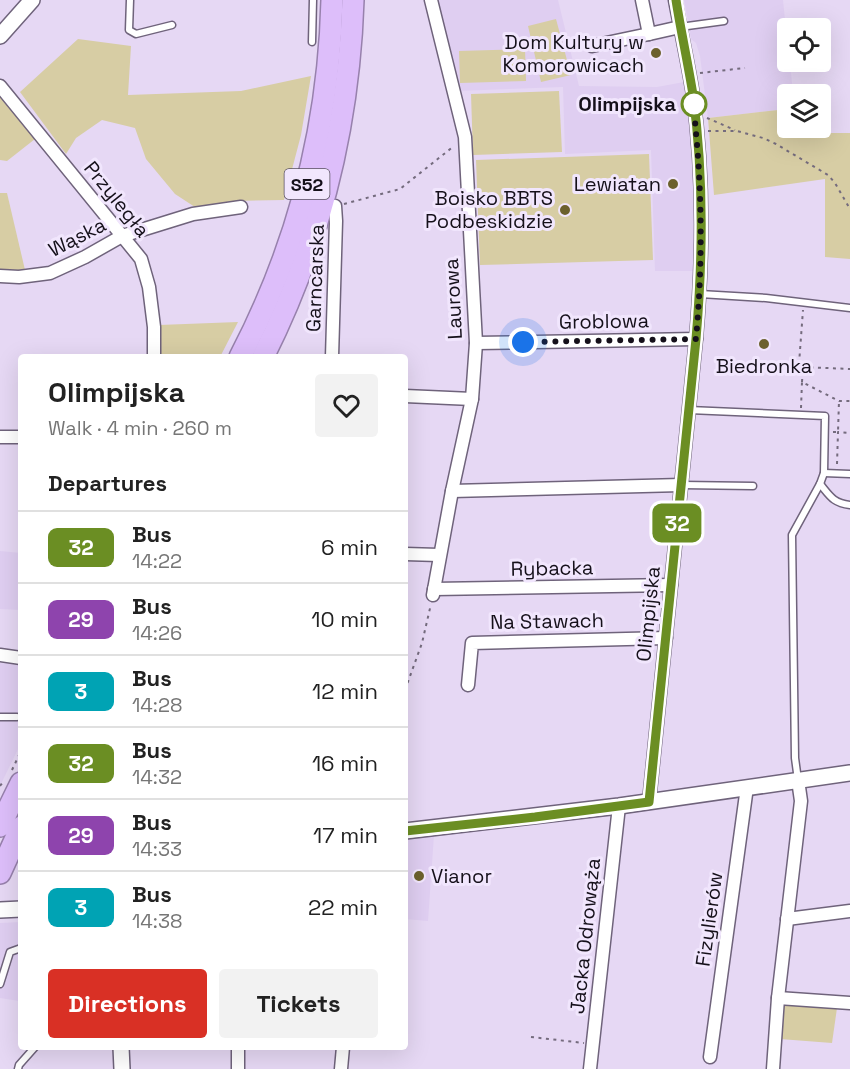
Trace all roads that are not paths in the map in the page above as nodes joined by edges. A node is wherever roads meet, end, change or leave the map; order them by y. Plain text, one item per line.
1 (32, 0) edge
2 (130, 0) edge
3 (314, 0) edge
4 (332, 0) edge
5 (352, 0) edge
6 (430, 0) edge
7 (642, 0) edge
8 (675, 0) edge
9 (724, 21) dead end
10 (172, 26) dead end
11 (680, 27) junction
12 (650, 34) junction
13 (0, 36) edge
14 (312, 42) dead end
15 (592, 46) dead end
16 (0, 86) edge
17 (335, 206) road end
18 (241, 207) dead end
19 (122, 236) junction
20 (0, 276) edge
21 (700, 294) junction
22 (850, 308) edge
23 (696, 339) junction
24 (476, 343) junction
25 (154, 354) edge
26 (241, 354) edge
27 (263, 354) edge
28 (332, 354) edge
29 (408, 396) edge
30 (472, 399) junction
31 (689, 411) junction
32 (0, 437) edge
33 (18, 437) edge
34 (824, 472) junction
35 (850, 474) edge
36 (820, 484) junction
37 (681, 485) junction
38 (753, 486) dead end
39 (452, 491) junction
40 (850, 505) edge
41 (408, 554) edge
42 (439, 555) junction
43 (671, 585) junction
44 (434, 592) joint
45 (666, 638) junction
46 (0, 655) edge
47 (18, 658) edge
48 (468, 685) dead end
49 (0, 717) edge
50 (17, 717) dead end
51 (850, 772) edge
52 (798, 780) junction
53 (6, 783) edge
54 (747, 787) junction
55 (649, 802) junction
56 (619, 807) junction
57 (0, 826) edge
58 (408, 831) edge
59 (18, 834) edge
60 (0, 873) edge
61 (0, 909) edge
62 (18, 909) edge
63 (850, 911) edge
64 (787, 919) junction
65 (18, 949) edge
66 (0, 984) edge
67 (778, 998) junction
68 (850, 1003) edge
69 (32, 1050) edge
70 (122, 1050) edge
71 (238, 1050) edge
72 (343, 1050) edge
73 (710, 1057) dead end
74 (18, 1069) edge
75 (122, 1069) edge
76 (238, 1069) edge
77 (341, 1069) edge
78 (590, 1069) edge
79 (773, 1069) edge

1 - 13 street
2 - 10 lane
3 - 14 lane
4 - 26 highway, S52
5 - 27 highway, S52
6 - 24 street, Laurowa
7 - 12 street
8 - 11 street, Olimpijska
9 - 11 lane
11 - 12 street
11 - 21 street, Olimpijska
12 - 15 street
16 - 19 street, Przyległa
17 - 28 street, Garncarska
18 - 19 street, Wąska
19 - 20 street, Wąska
19 - 25 street, Przyległa
21 - 22 lane
21 - 23 street, Olimpijska
23 - 24 street, Groblowa
23 - 31 street, Olimpijska
24 - 30 street, Laurowa
29 - 30 street
30 - 39 street, Laurowa
31 - 34 lane
31 - 37 street, Olimpijska
32 - 33 street
34 - 35 lane
34 - 36 lane
36 - 40 lane
36 - 52 lane
37 - 38 lane
37 - 39 street
37 - 43 street, Olimpijska
39 - 42 street, Laurowa
41 - 42 street
42 - 44 street, Laurowa
43 - 44 street, Rybacka
43 - 45 street, Olimpijska
45 - 48 street, Na Stawach
45 - 55 street, Olimpijska
46 - 47 street
49 - 50 lane
51 - 52 street
52 - 54 street
52 - 64 street
53 - 57 highway
54 - 55 street
54 - 73 street, Fizylierów
55 - 56 street
56 - 58 street
56 - 78 street, Jacka Odrowąża
59 - 60 highway
61 - 62 street
63 - 64 street
64 - 67 street
65 - 66 lane
67 - 68 street
67 - 79 street
69 - 74 lane
70 - 75 street
71 - 76 street
72 - 77 street

